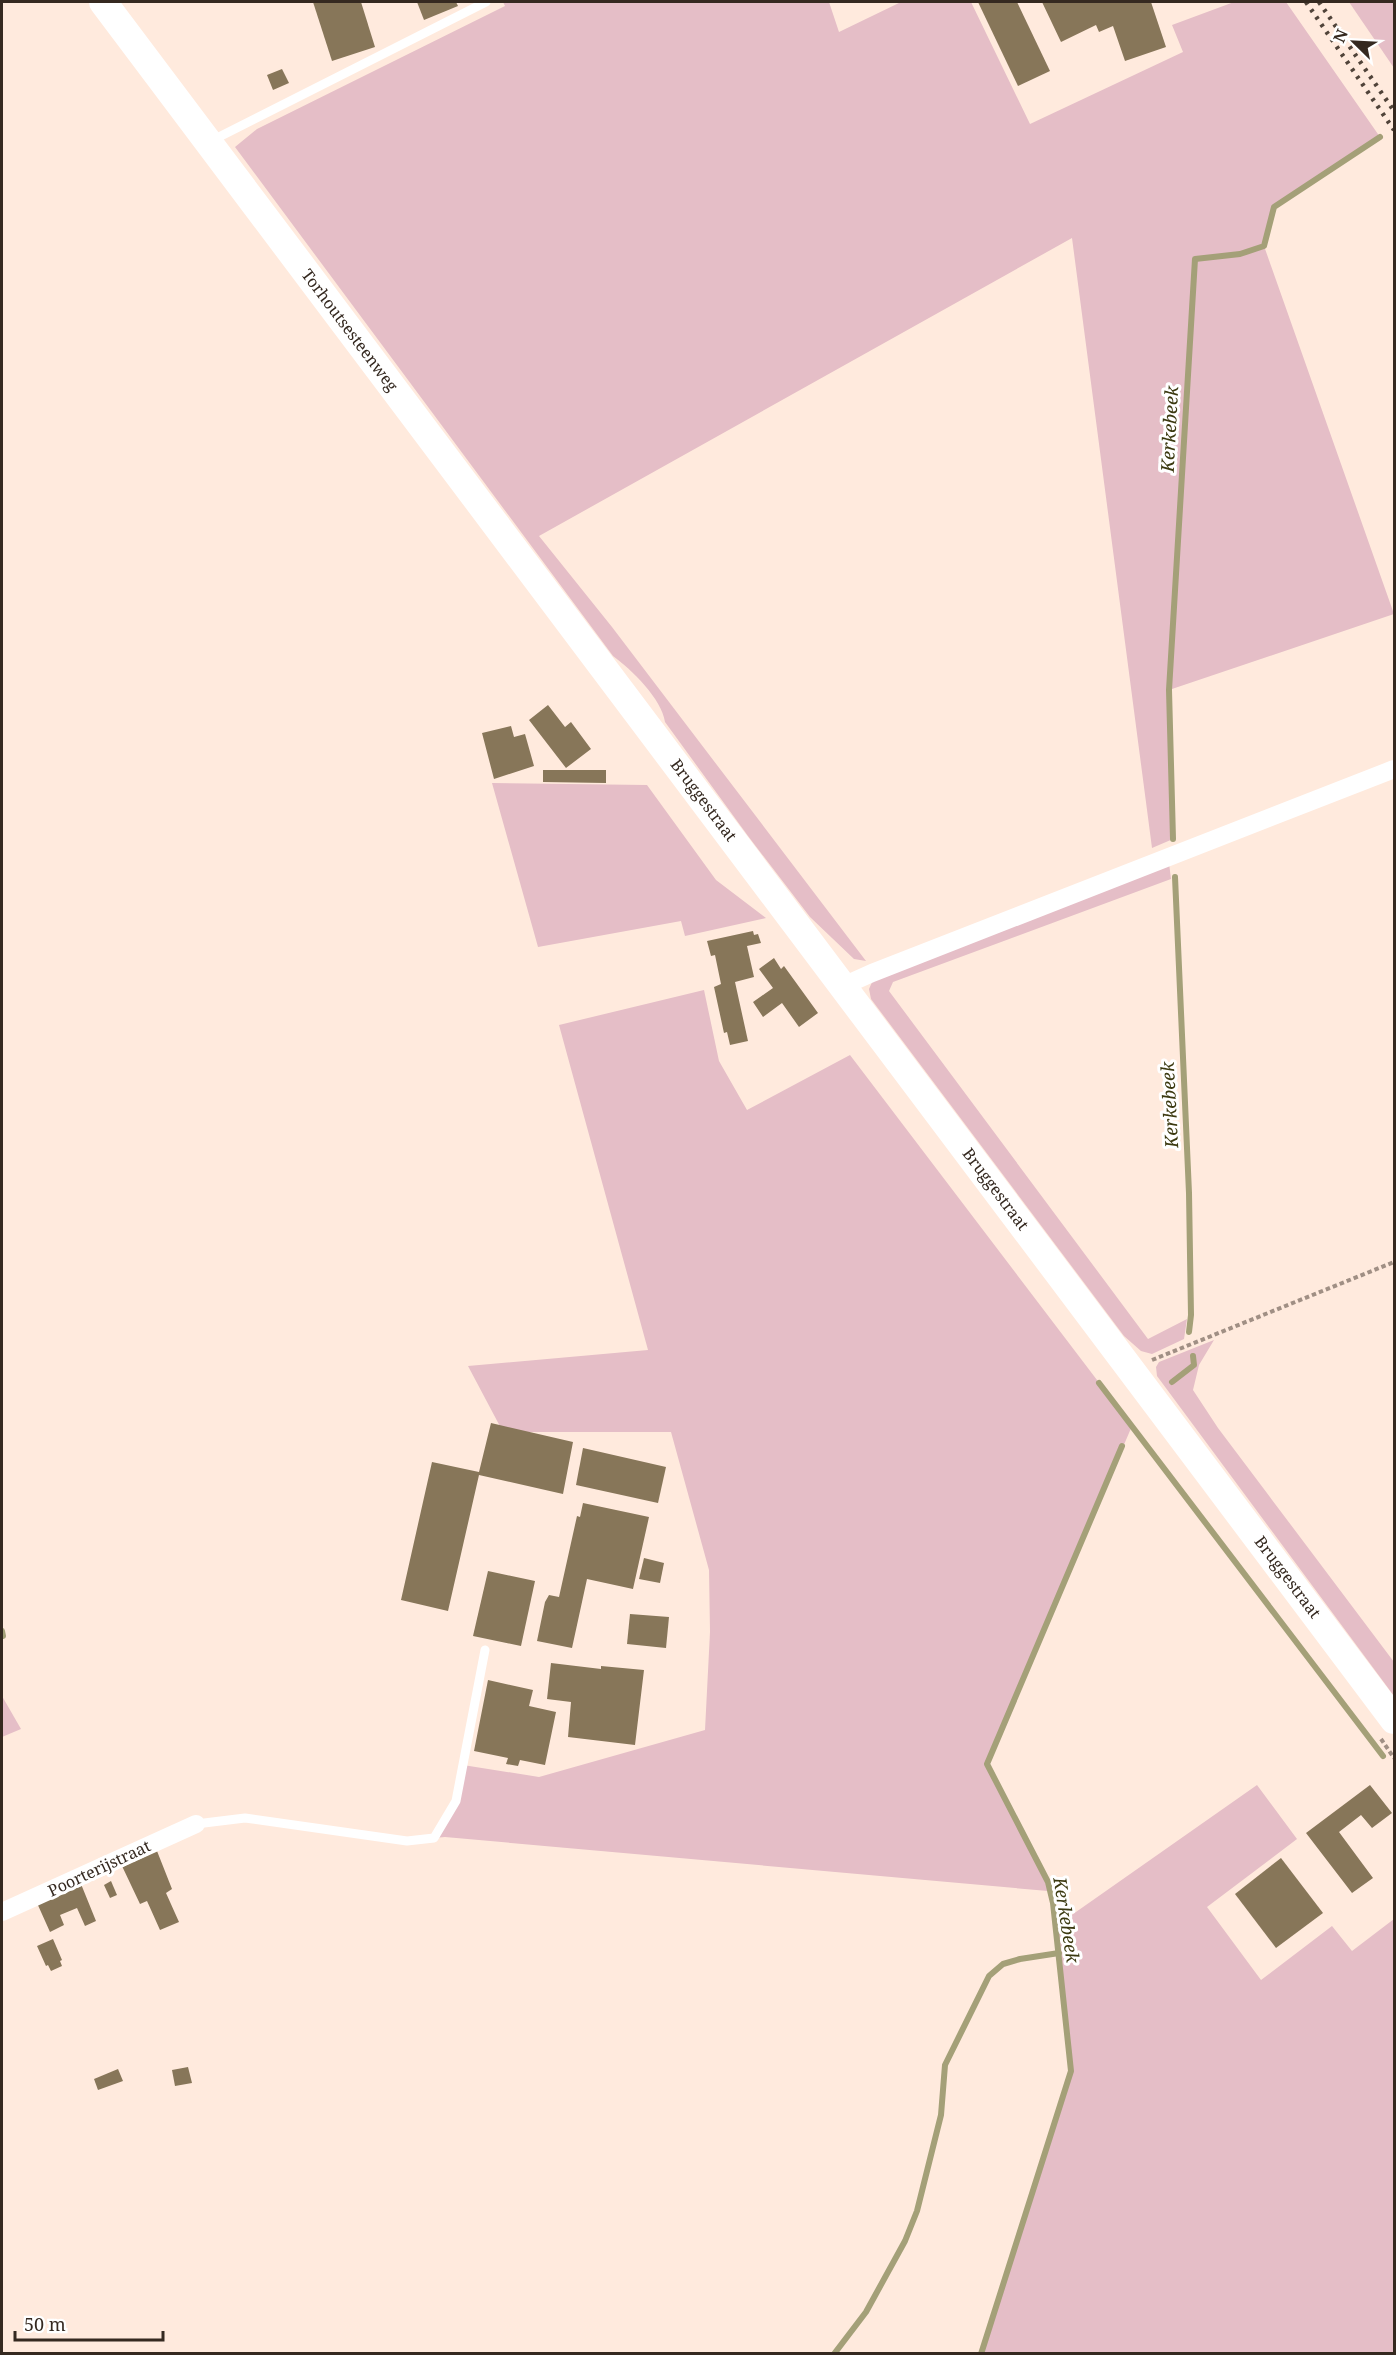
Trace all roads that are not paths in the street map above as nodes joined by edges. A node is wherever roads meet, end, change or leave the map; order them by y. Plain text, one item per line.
1 (103, 2) edge
2 (486, 2) edge
3 (209, 142) junction
4 (597, 658) joint
5 (1395, 768) edge
6 (843, 986) junction
7 (485, 1650) dead end
8 (1395, 1720) edge
9 (196, 1824) joint
10 (2, 1912) edge

1 - 3 main road, Torhoutsesteenweg
2 - 3 lane
3 - 4 main road, Torhoutsesteenweg
4 - 6 main road, Bruggestraat
5 - 6 street
6 - 8 main road, Bruggestraat
7 - 9 lane
9 - 10 street, Poorterijstraat

